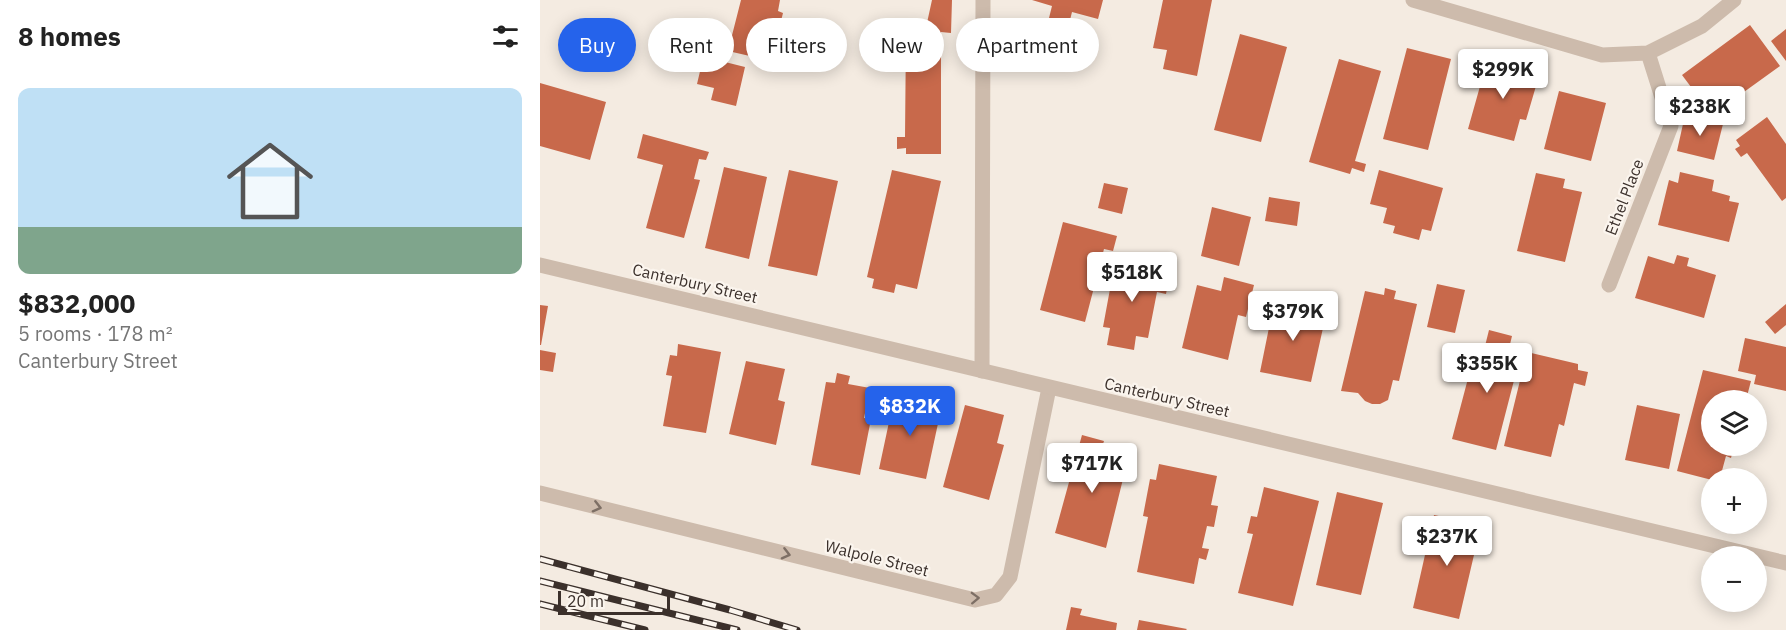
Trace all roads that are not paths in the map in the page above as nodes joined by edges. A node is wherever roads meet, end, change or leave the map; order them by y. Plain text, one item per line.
1 (983, 0) edge
2 (1413, 0) edge
3 (1734, 0) edge
4 (1648, 53) junction
5 (540, 265) edge
6 (1609, 285) dead end
7 (982, 371) junction
8 (1049, 388) junction
9 (540, 493) edge
10 (1786, 563) edge

1 - 7 street
2 - 4 street
3 - 4 street
4 - 6 street, Ethel Place
5 - 7 street, Canterbury Street
7 - 8 street, Canterbury Street
9 -> 8 street, Walpole Street
8 - 10 street, Canterbury Street

